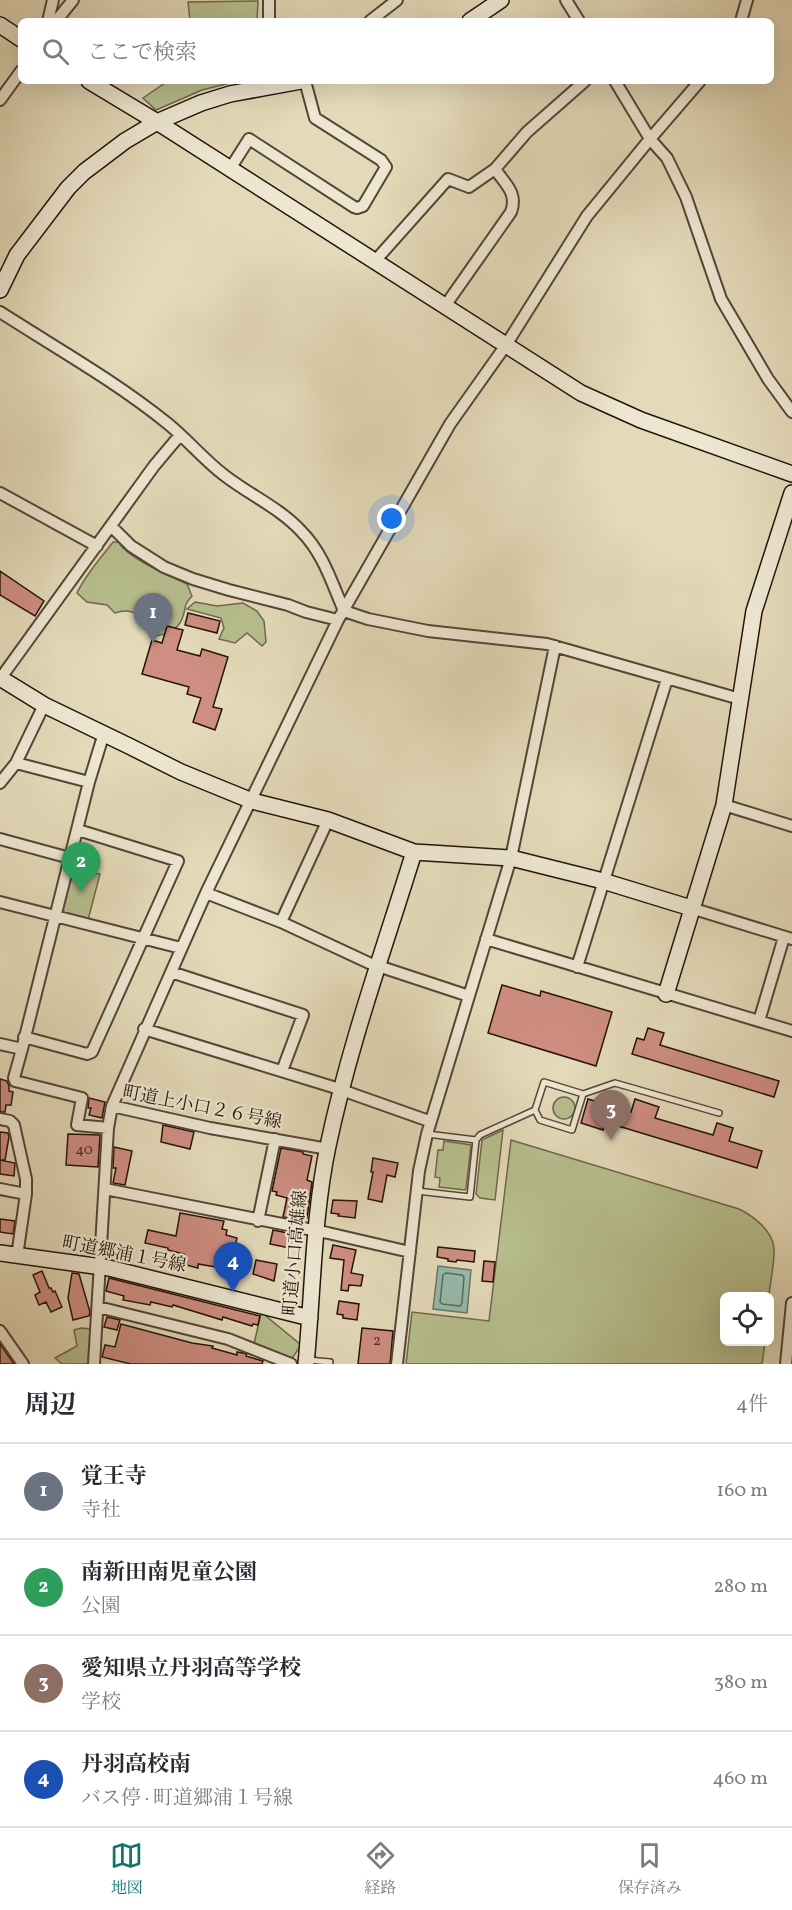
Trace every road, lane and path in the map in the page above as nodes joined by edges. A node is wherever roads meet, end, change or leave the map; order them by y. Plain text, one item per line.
1 (53, 0) edge
2 (73, 0) edge
3 (269, 0) edge
4 (398, 0) edge
5 (501, 0) edge
6 (566, 0) edge
7 (747, 0) edge
8 (49, 18) edge
9 (58, 18) edge
10 (269, 18) edge
11 (373, 18) edge
12 (474, 18) edge
13 (577, 18) edge
14 (742, 18) edge
15 (0, 25) edge
16 (18, 37) edge
17 (18, 75) edge
18 (94, 84) edge
19 (268, 84) edge
20 (304, 84) edge
21 (582, 84) edge
22 (617, 84) edge
23 (697, 84) edge
24 (0, 100) edge
25 (157, 122) junction
26 (650, 139) junction
27 (230, 168) junction
28 (495, 169) junction
29 (375, 261) junction
30 (0, 290) edge
31 (445, 306) junction
32 (0, 312) edge
33 (506, 345) junction
34 (792, 412) edge
35 (180, 435) junction
36 (792, 474) edge
37 (0, 493) edge
38 (792, 493) edge
39 (111, 526) junction
40 (97, 546) junction
41 (341, 615) junction
42 (555, 646) junction
43 (0, 678) edge
44 (667, 679) junction
45 (740, 699) junction
46 (45, 705) junction
47 (104, 733) junction
48 (16, 763) junction
49 (89, 782) junction
50 (0, 783) edge
51 (252, 801) junction
52 (724, 805) junction
53 (328, 820) junction
54 (792, 826) edge
55 (78, 831) junction
56 (0, 839) edge
57 (414, 852) junction
58 (70, 858) junction
59 (511, 858) junction
60 (603, 881) junction
61 (206, 893) junction
62 (0, 902) edge
63 (691, 908) junction
64 (55, 915) junction
65 (281, 922) junction
66 (145, 937) junction
67 (788, 938) edge
68 (486, 939) junction
69 (181, 948) junction
70 (378, 966) junction
71 (577, 966) junction
72 (171, 972) junction
73 (666, 994) junction
74 (469, 996) junction
75 (759, 1021) junction
76 (144, 1029) junction
77 (792, 1031) edge
78 (24, 1037) junction
79 (0, 1044) edge
80 (22, 1049) junction
81 (282, 1071) junction
82 (341, 1090) junction
83 (583, 1094) junction
84 (112, 1106) junction
85 (535, 1110) junction
86 (719, 1113) dead end
87 (0, 1119) edge
88 (429, 1121) junction
89 (108, 1128) junction
90 (427, 1134) junction
91 (275, 1139) junction
92 (476, 1140) junction
93 (328, 1148) junction
94 (0, 1189) edge
95 (105, 1189) junction
96 (417, 1191) junction
97 (26, 1194) junction
98 (258, 1221) junction
99 (317, 1232) junction
100 (410, 1252) junction
101 (0, 1253) edge
102 (16, 1256) junction
103 (101, 1267) junction
104 (792, 1303) edge
105 (98, 1307) junction
106 (310, 1318) junction
107 (0, 1331) edge
108 (262, 1359) edge
109 (306, 1362) edge
110 (330, 1362) dead end
111 (23, 1364) edge
112 (94, 1364) edge
113 (291, 1364) edge
114 (397, 1364) edge
115 (786, 1364) edge

1 - 8 street
2 - 9 street
3 - 10 street
4 - 11 street
5 - 12 street
6 - 13 street
7 - 14 street
15 - 16 street
17 - 24 street
18 - 25 street
19 - 25 street
20 - 27 street
21 - 28 street
22 - 26 street
23 - 26 street
25 - 27 street
25 - 30 street
26 - 33 street
26 - 34 street
27 - 29 street
28 - 29 street
28 - 31 street
29 - 31 street
31 - 33 street
32 - 35 street
33 - 36 street
33 - 41 street
35 - 39 street
35 - 41 street
37 - 40 street
38 - 45 street
39 - 40 street
39 - 41 street
40 - 43 street
41 - 42 street
41 - 51 street
42 - 44 street
42 - 59 street
43 - 46 street
44 - 45 street
44 - 60 street
45 - 52 street
46 - 47 street
46 - 48 street
47 - 49 street
47 - 51 street
48 - 49 street
48 - 50 street
49 - 55 street
51 - 53 street
51 - 61 street
52 - 54 street
52 - 63 street
53 - 57 street
53 - 65 street
55 - 58 street
55 - 66 street
56 - 58 street
57 - 59 street
57 - 70 street, 町道小口高雄線
58 - 64 street
59 - 60 street
59 - 68 street
60 - 63 street
60 - 71 street
61 - 65 street
61 - 69 street
62 - 64 street
63 - 67 street
63 - 73 street
64 - 66 street
64 - 78 street
65 - 70 street
66 - 69 street
66 - 78 street
67 - 75 street
68 - 71 street
68 - 74 street
69 - 72 street
70 - 74 street
70 - 82 street, 町道小口高雄線
71 - 73 street
72 - 76 street
72 - 81 street
73 - 75 street
74 - 88 street
75 - 77 street
76 - 81 street
76 - 84 street
78 - 80 street
79 - 80 street
80 - 89 street
81 - 82 street
82 - 88 street
82 - 93 street, 町道小口高雄線
83 - 85 lane
83 - 85 lane
83 - 86 lane
84 - 89 street, 町道上小口２６号線
84 - 91 street, 町道上小口２６号線
85 - 92 lane
87 - 97 street
88 - 90 street
89 - 95 street, 町道上小口２６号線
90 - 92 lane
90 - 96 street
91 - 93 street, 町道上小口２６号線
91 - 98 street
92 - 96 lane
93 - 99 street, 町道小口高雄線
94 - 97 street
95 - 98 street
95 - 103 street, 町道上小口２６号線
96 - 100 street
97 - 102 street
98 - 99 street
99 - 100 street
99 - 106 street, 町道小口高雄線
100 - 114 street
101 - 102 street, 町道郷浦１号線
102 - 103 street, 町道郷浦１号線
103 - 105 street, 町道上小口２６号線
103 - 106 street, 町道郷浦１号線
104 - 115 street
105 - 108 street
105 - 112 street, 町道上小口２６号線
106 - 109 street, 町道小口高雄線
107 - 111 street
108 - 113 street
109 - 110 lane

